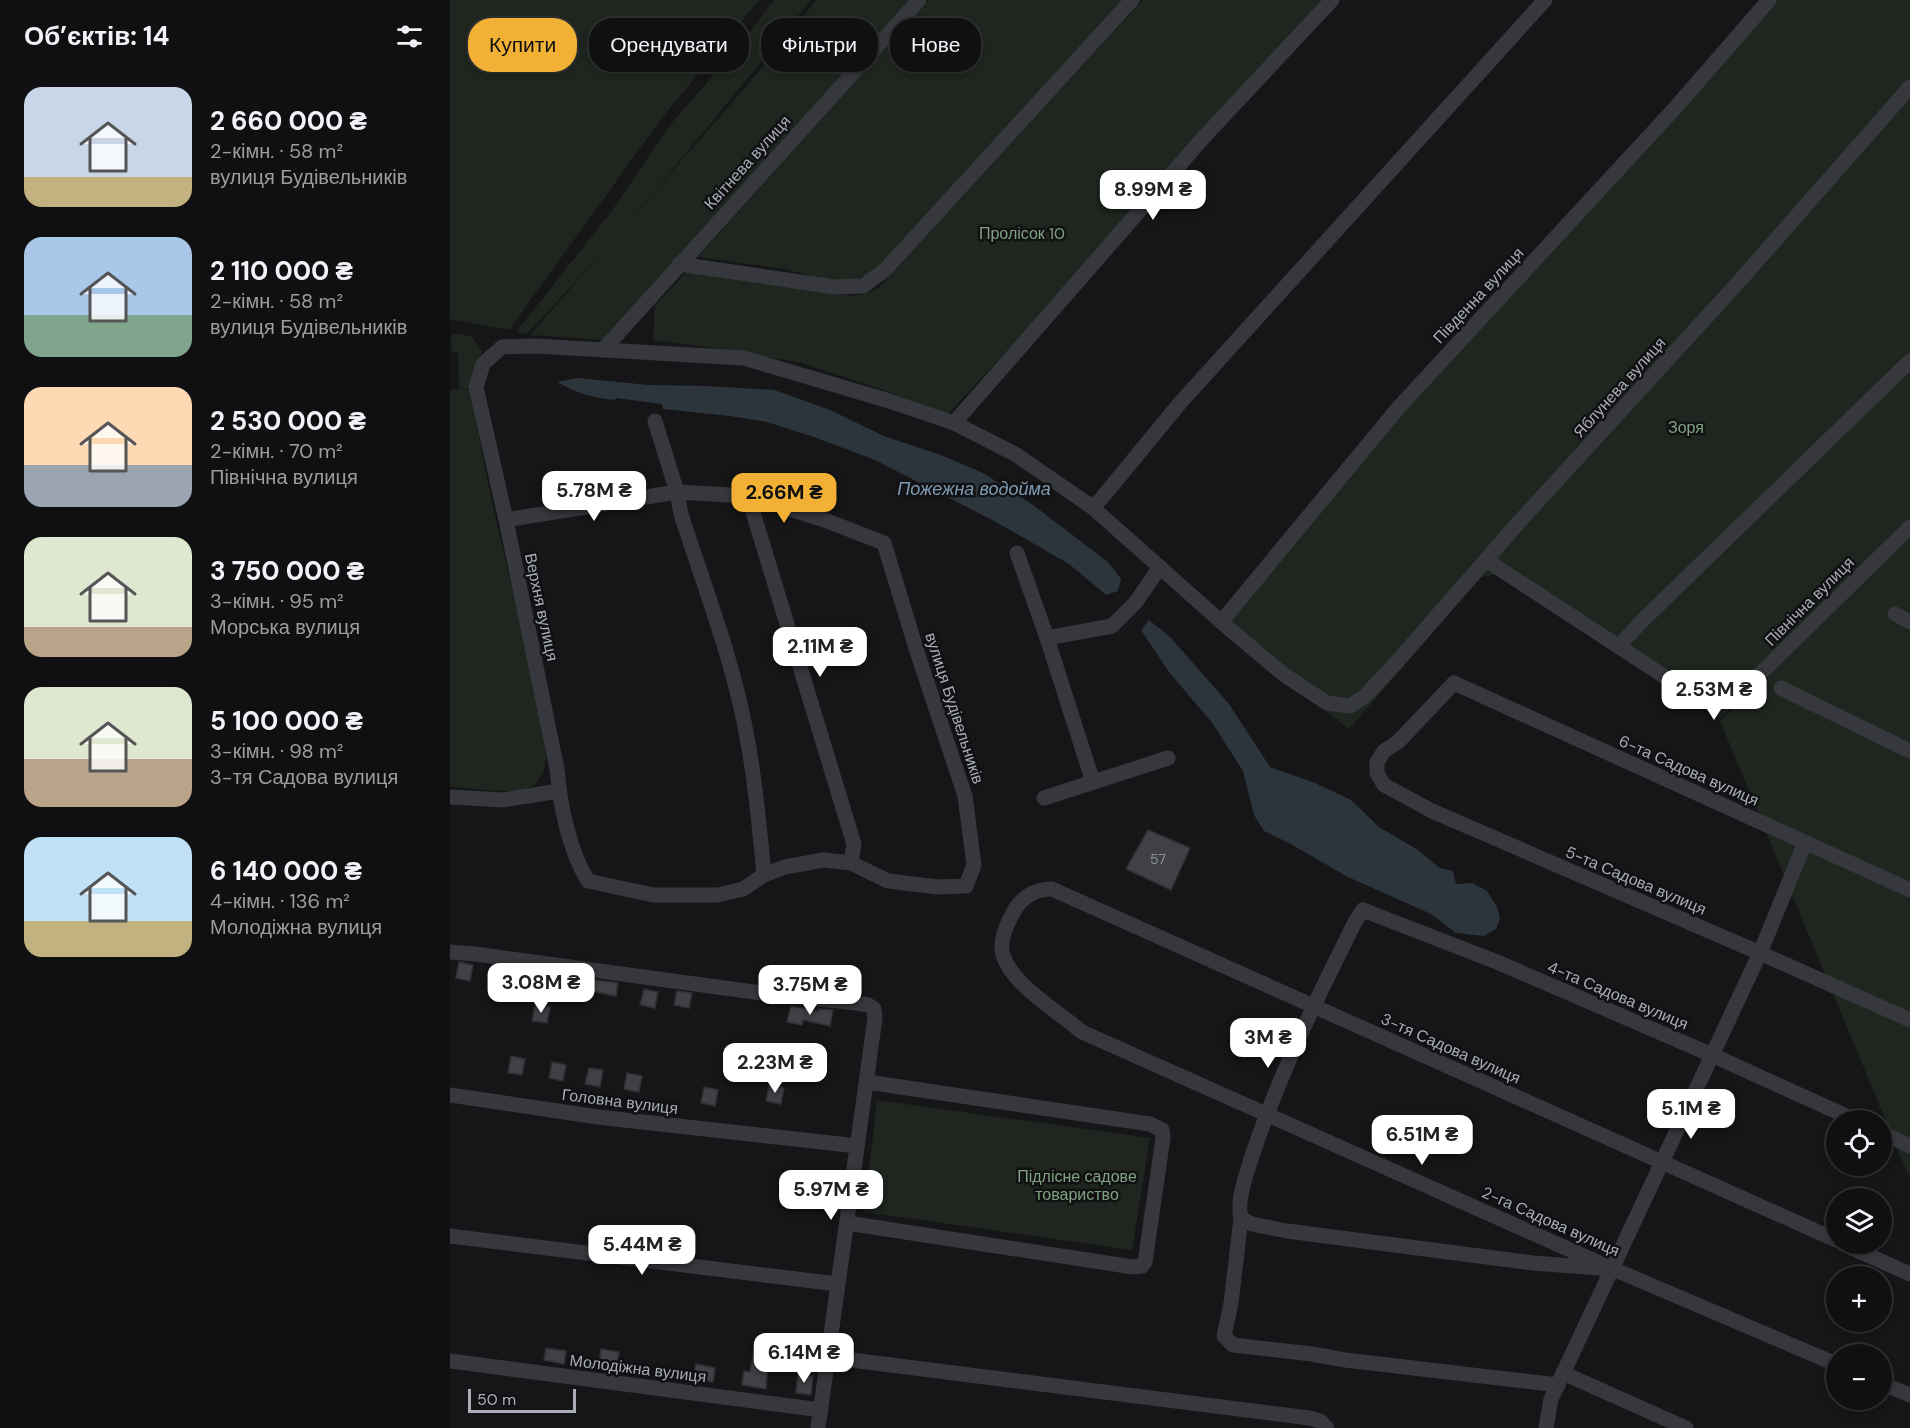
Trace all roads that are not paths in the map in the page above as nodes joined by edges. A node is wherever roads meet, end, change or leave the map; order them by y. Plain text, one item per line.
1 (919, 0) edge
2 (1132, 0) edge
3 (1332, 0) edge
4 (1545, 0) edge
5 (1769, 0) edge
6 (1910, 87) edge
7 (679, 264) junction
8 (603, 350) junction
9 (1910, 361) edge
10 (655, 421) dead end
11 (954, 423) junction
12 (677, 492) junction
13 (748, 496) junction
14 (1092, 507) junction
15 (506, 520) junction
16 (1910, 527) edge
17 (1017, 553) dead end
18 (1486, 560) junction
19 (1160, 567) junction
20 (1895, 614) dead end
21 (1221, 622) junction
22 (1910, 622) edge
23 (1047, 638) junction
24 (1619, 646) junction
25 (1781, 688) dead end
26 (1384, 751) joint
27 (1910, 751) edge
28 (1168, 758) dead end
29 (1093, 782) junction
30 (559, 791) junction
31 (450, 797) edge
32 (1044, 798) dead end
33 (1805, 843) junction
34 (851, 863) junction
35 (764, 875) junction
36 (1910, 890) edge
37 (450, 952) edge
38 (1760, 953) junction
39 (1008, 965) joint
40 (1313, 1006) junction
41 (1910, 1020) edge
42 (1712, 1055) junction
43 (867, 1082) junction
44 (450, 1095) edge
45 (1833, 1110) edge
46 (1266, 1114) junction
47 (1892, 1137) edge
48 (857, 1146) junction
49 (1910, 1146) edge
50 (1663, 1162) junction
51 (1241, 1218) junction
52 (848, 1224) junction
53 (1826, 1235) edge
54 (450, 1236) edge
55 (1865, 1254) edge
56 (1613, 1269) junction
57 (1910, 1274) edge
58 (837, 1284) junction
59 (828, 1357) junction
60 (1826, 1360) edge
61 (450, 1361) edge
62 (1560, 1379) junction
63 (1892, 1388) edge
64 (1910, 1395) edge
65 (821, 1410) junction
66 (818, 1428) edge
67 (1327, 1428) edge
68 (1546, 1428) edge
69 (1686, 1428) edge

1 - 7 street, Квітнева вулиця
2 - 7 street
3 - 11 street
4 - 14 street
5 - 21 street, Південна вулиця
6 - 18 street, Яблунева вулиця
7 - 8 street, Квітнева вулиця
8 - 11 street
8 - 15 street, Верхня вулиця
9 - 24 street
10 - 12 street
11 - 14 street
12 - 13 street
12 - 15 street
12 - 35 street
13 - 34 street
13 - 34 street, вулиця Будівельників
14 - 19 street
15 - 30 street, Верхня вулиця
16 - 24 street, Північна вулиця
17 - 23 street
18 - 21 street, Яблунева вулиця
18 - 24 street, Північна вулиця
19 - 21 street
19 - 23 street
20 - 22 street
23 - 29 street
25 - 27 street
26 - 33 street, 6-та Садова вулиця
26 - 38 street, 5-та Садова вулиця
28 - 29 street
29 - 32 street
30 - 31 street
30 - 35 street, Верхня вулиця
33 - 36 street, 6-та Садова вулиця
33 - 38 street
34 - 35 street
37 - 43 street
38 - 41 street, 5-та Садова вулиця
38 - 42 street
39 - 40 street, 3-тя Садова вулиця
39 - 46 street, 2-га Садова вулиця
40 - 42 street, 4-та Садова вулиця
40 - 46 street
40 - 50 street, 3-тя Садова вулиця
42 - 45 street, 4-та Садова вулиця
42 - 50 street
43 - 48 street
43 - 52 street
44 - 48 street, Головна вулиця
46 - 51 street
46 - 56 street, 2-га Садова вулиця
47 - 49 street
48 - 52 street
50 - 53 street, 3-тя Садова вулиця
50 - 56 street
51 - 56 street
51 - 62 street
52 - 58 street
54 - 58 street
55 - 57 street
56 - 60 street, 2-га Садова вулиця
56 - 62 street
58 - 59 street
59 - 65 street
59 - 67 street
61 - 65 street, Молодіжна вулиця
62 - 68 street
62 - 69 street
63 - 64 street
65 - 66 street

